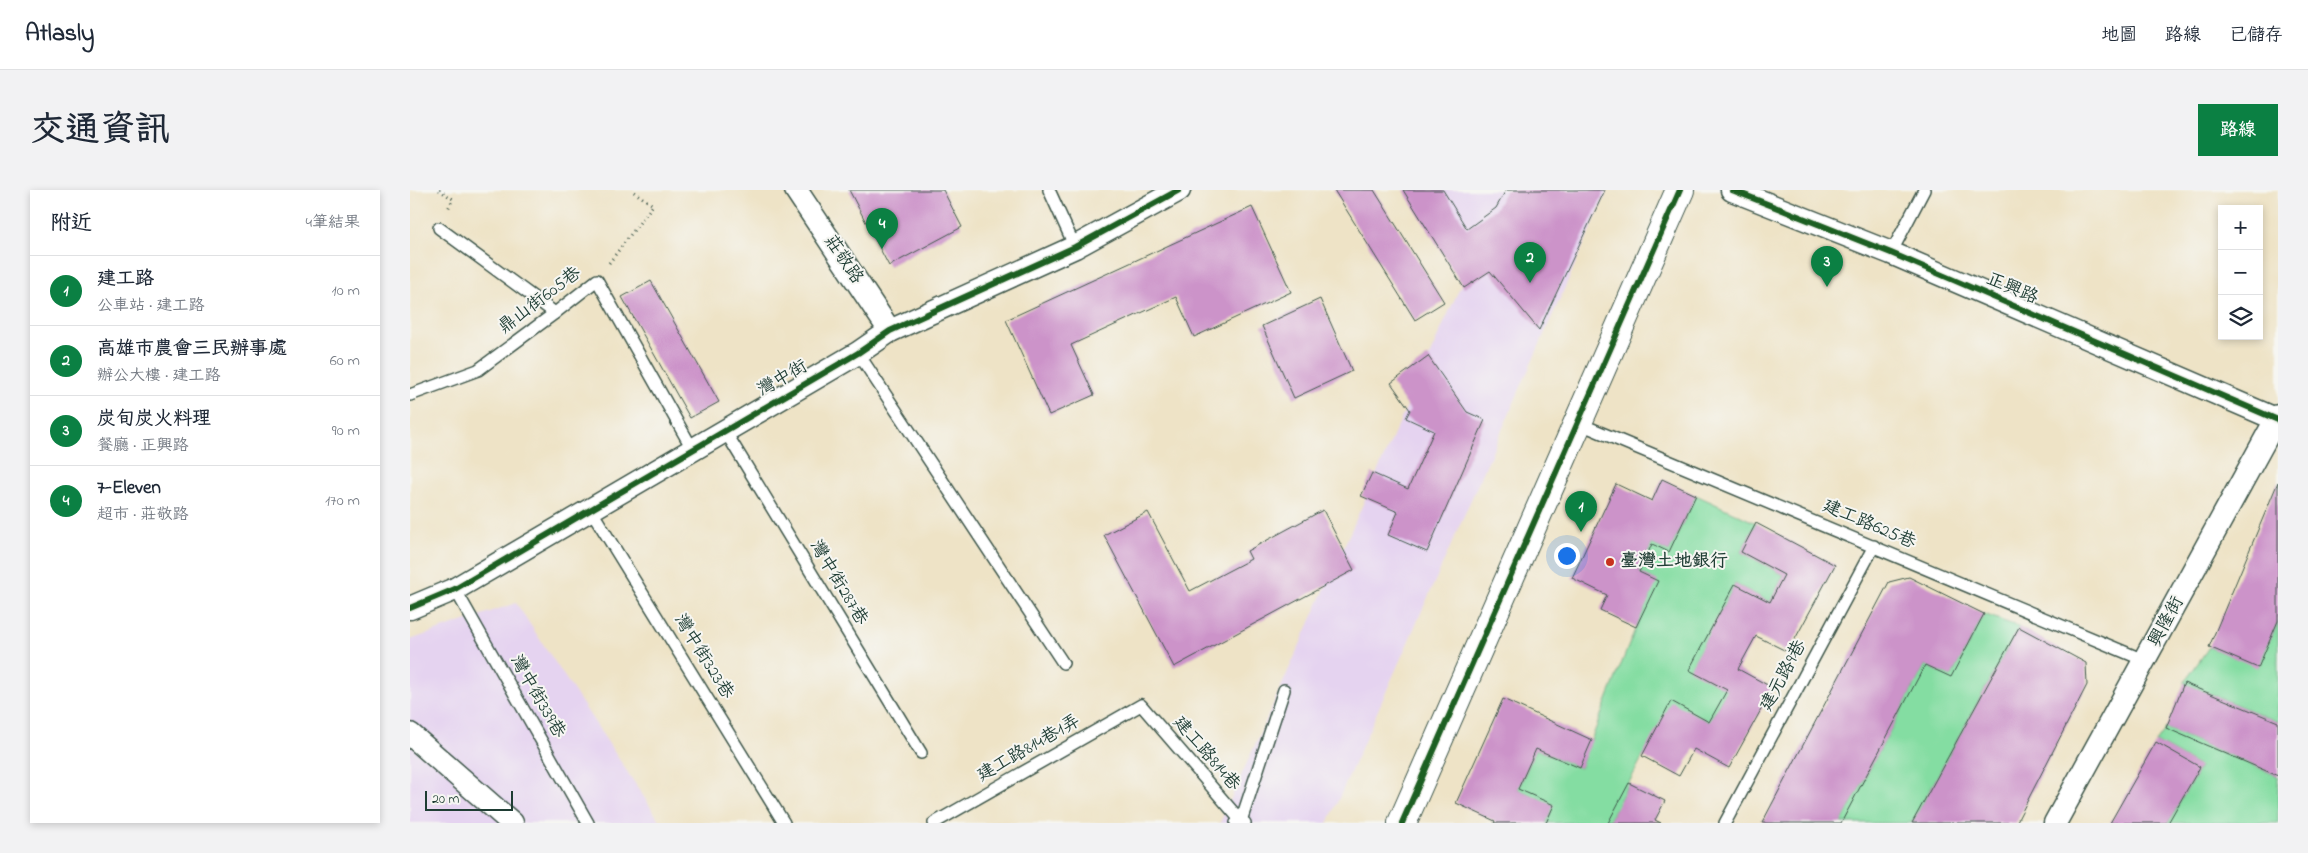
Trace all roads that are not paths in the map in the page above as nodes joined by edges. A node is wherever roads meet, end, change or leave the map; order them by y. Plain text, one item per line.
1 (796, 190) edge
2 (1049, 190) edge
3 (1179, 190) edge
4 (1680, 190) edge
5 (1732, 190) edge
6 (1924, 190) edge
7 (439, 228) dead end
8 (1075, 247) junction
9 (1891, 253) junction
10 (555, 313) junction
11 (890, 331) junction
12 (858, 353) junction
13 (410, 396) edge
14 (2278, 418) edge
15 (1578, 423) junction
16 (724, 431) junction
17 (692, 450) junction
18 (591, 510) junction
19 (1874, 546) junction
20 (455, 588) junction
21 (410, 608) edge
22 (2146, 661) junction
23 (1063, 663) dead end
24 (1284, 690) dead end
25 (1141, 706) joint
26 (410, 734) edge
27 (921, 752) dead end
28 (1241, 822) edge
29 (512, 823) edge
30 (588, 823) edge
31 (784, 823) edge
32 (934, 823) edge
33 (1402, 823) edge
34 (1725, 823) edge
35 (2055, 823) edge

1 - 11 street, 莊敬路
2 - 8 lane
3 - 8 street, 灣中街
4 - 15 street
5 - 9 street, 正興路
6 - 9 lane
7 - 10 lane
8 - 11 street, 灣中街
9 - 14 street, 正興路
10 - 13 lane, 鼎山街605巷
10 - 17 lane, 鼎山街605巷
11 - 12 street, 灣中街
12 - 16 street, 灣中街
12 - 23 lane
14 - 22 street, 興隆街
15 - 19 lane, 建工路625巷
15 - 33 street
16 - 17 street, 灣中街
16 - 27 lane, 灣中街287巷
17 - 18 street, 灣中街
18 - 20 street, 灣中街
18 - 31 lane, 灣中街323巷
19 - 22 lane, 建工路625巷
19 - 34 lane, 建元路9巷
20 - 21 street, 灣中街
20 - 30 lane, 灣中街339巷
22 - 35 street, 興隆街
24 - 28 lane
25 - 28 lane, 建工路814巷
25 - 32 lane, 建工路814巷1弄
26 - 29 street

